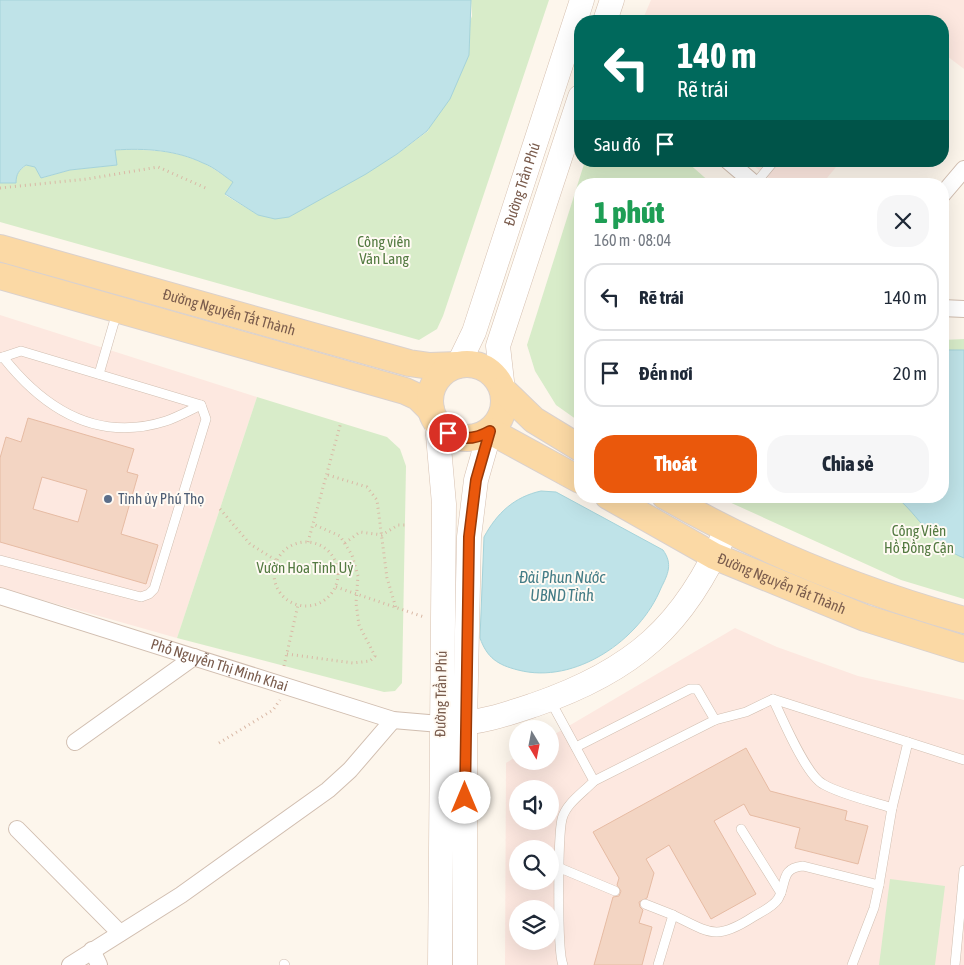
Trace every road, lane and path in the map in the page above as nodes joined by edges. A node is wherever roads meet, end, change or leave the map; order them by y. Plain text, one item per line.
1 (582, 0) edge
2 (612, 0) edge
3 (579, 15) edge
4 (607, 15) edge
5 (574, 36) edge
6 (574, 114) edge
7 (735, 167) edge
8 (769, 167) edge
9 (964, 169) edge
10 (748, 178) edge
11 (760, 178) edge
12 (949, 187) edge
13 (0, 188) edge
14 (208, 190) dead end
15 (0, 248) edge
16 (0, 276) edge
17 (121, 296) junction
18 (949, 308) edge
19 (964, 309) edge
20 (1, 358) edge
21 (458, 365) junction
22 (99, 374) junction
23 (503, 390) junction
24 (201, 405) junction
25 (434, 417) junction
26 (341, 422) dead end
27 (490, 431) junction
28 (574, 444) edge
29 (328, 475) junction
30 (574, 477) edge
31 (620, 503) edge
32 (678, 503) edge
33 (220, 509) dead end
34 (315, 525) junction
35 (405, 525) dead end
36 (726, 530) junction
37 (382, 535) junction
38 (308, 542) junction
39 (345, 543) junction
40 (714, 556) junction
41 (0, 560) edge
42 (277, 561) junction
43 (336, 586) junction
44 (358, 595) junction
45 (0, 596) edge
46 (298, 605) junction
47 (396, 608) junction
48 (964, 620) edge
49 (442, 623) junction
50 (964, 649) edge
51 (287, 654) junction
52 (194, 657) junction
53 (284, 666) dead end
54 (287, 686) junction
55 (773, 699) junction
56 (549, 700) junction
57 (393, 720) junction
58 (715, 720) junction
59 (440, 724) junction
60 (465, 724) junction
61 (74, 742) dead end
62 (908, 742) junction
63 (219, 743) dead end
64 (576, 747) junction
65 (964, 760) edge
66 (594, 781) junction
67 (892, 808) junction
68 (17, 829) dead end
69 (741, 829) dead end
70 (560, 868) junction
71 (964, 870) edge
72 (879, 885) junction
73 (615, 891) dead end
74 (781, 893) junction
75 (645, 904) dead end
76 (673, 915) junction
77 (120, 933) junction
78 (92, 950) junction
79 (70, 965) edge
80 (99, 965) edge
81 (440, 965) edge
82 (465, 965) edge
83 (562, 965) edge
84 (658, 965) edge
85 (852, 965) edge
86 (955, 965) edge

1 - 3 main road, Đường Trần Phú
2 - 4 main road
5 - 21 main road, Đường Trần Phú
6 - 23 main road, Đường Trần Phú
7 - 10 street
8 - 11 lane
9 - 12 street
13 - 14 path
15 - 17 main road, Đường Nguyễn Tất Thành
16 - 17 main road, Đường Nguyễn Tất Thành
17 - 21 main road, Đường Nguyễn Tất Thành
17 - 22 lane
17 - 25 main road, Đường Nguyễn Tất Thành
18 - 19 street
20 - 22 lane
20 - 24 lane
21 - 23 main road
21 - 25 main road
22 - 24 lane
23 - 27 main road
23 - 28 main road
24 - 41 lane
25 - 27 main road
25 - 49 main road, Đường Trần Phú
26 - 29 path
27 - 30 main road
27 - 60 main road, Đường Trần Phú
29 - 34 path
29 - 37 path
31 - 40 main road, Đường Nguyễn Tất Thành
32 - 36 main road, Đường Nguyễn Tất Thành
33 - 42 path
34 - 38 path
34 - 39 path
35 - 37 path
36 - 40 main road
36 - 48 main road, Đường Nguyễn Tất Thành
37 - 39 path
37 - 47 path
38 - 42 path
38 - 43 path
39 - 44 path
40 - 50 main road, Đường Nguyễn Tất Thành
40 - 56 main road
42 - 46 path
43 - 44 path
43 - 46 path
44 - 47 path
44 - 51 path
45 - 52 street, Phố Nguyễn Thị Minh Khai
46 - 51 path
47 - 49 path
49 - 59 main road, Đường Trần Phú
51 - 53 path
52 - 54 street, Phố Nguyễn Thị Minh Khai
52 - 61 street
54 - 57 street, Phố Nguyễn Thị Minh Khai
54 - 63 path
55 - 58 lane
55 - 62 lane
55 - 67 lane
56 - 60 main road
56 - 64 lane
57 - 59 street, Phố Nguyễn Thị Minh Khai
57 - 77 street
58 - 64 lane
58 - 66 lane
59 - 60 main road
59 - 81 main road, Đường Trần Phú
60 - 82 main road, Đường Trần Phú
62 - 65 lane
62 - 67 lane
64 - 66 lane
66 - 70 lane
67 - 72 lane
68 - 77 street
69 - 74 lane
70 - 73 lane
70 - 83 lane
71 - 86 lane
72 - 74 lane
72 - 85 lane
74 - 76 lane
75 - 76 lane
76 - 84 lane
77 - 78 street
78 - 79 street
78 - 80 street

